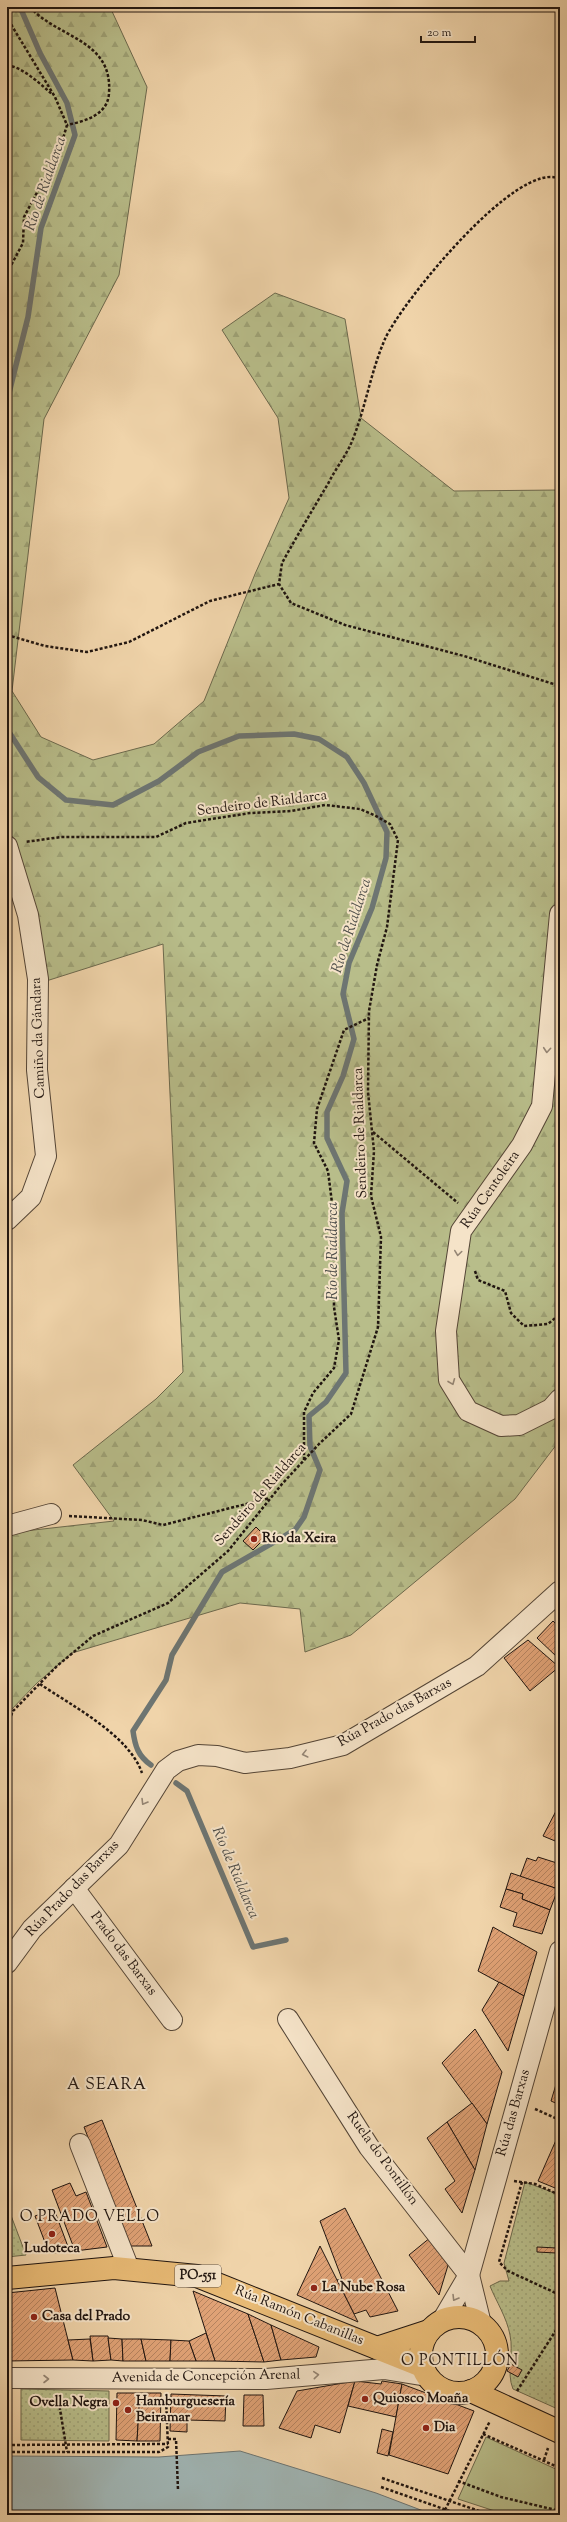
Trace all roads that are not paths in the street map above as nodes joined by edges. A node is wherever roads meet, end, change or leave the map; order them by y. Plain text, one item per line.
1 (15, 844) edge
2 (560, 914) edge
3 (7, 1220) edge
4 (560, 1400) edge
5 (51, 1514) road end
6 (7, 1526) edge
7 (560, 1591) edge
8 (74, 1888) junction
9 (560, 1951) edge
10 (7, 1963) edge
11 (288, 2019) dead end
12 (172, 2020) dead end
13 (80, 2144) dead end
14 (129, 2269) junction
15 (469, 2275) junction
16 (7, 2278) edge
17 (481, 2324) junction
18 (435, 2326) junction
19 (377, 2348) junction
20 (425, 2371) junction
21 (491, 2376) junction
22 (7, 2378) edge
23 (471, 2391) junction
24 (509, 2398) junction
25 (560, 2432) edge

1 - 3 street, Camiño da Gándara
2 -> 4 street, Rúa Centoleira
5 - 6 street
7 -> 8 street, Rúa Prado das Barxas
8 - 10 street, Rúa Prado das Barxas
8 - 12 street, Prado das Barxas
9 - 15 street, Rúa das Barxas
11 - 15 street, Ruela do Pontillón
13 - 14 street
14 - 16 main road, Rúa Ramón Cabanillas / PO-551
14 - 19 main road, Rúa Ramón Cabanillas / PO-551
15 - 17 street, Rúa das Barxas
15 -> 18 street, Rúa das Barxas
17 - 18 main road
17 - 21 main road
18 - 19 main road, Rúa Ramón Cabanillas
18 - 20 main road
19 - 20 main road, Rúa Ramón Cabanillas / PO-551
22 -> 20 street, Avenida de Concepción Arenal
20 - 23 main road
21 - 23 main road
21 - 24 main road
23 - 24 main road
24 - 25 main road

